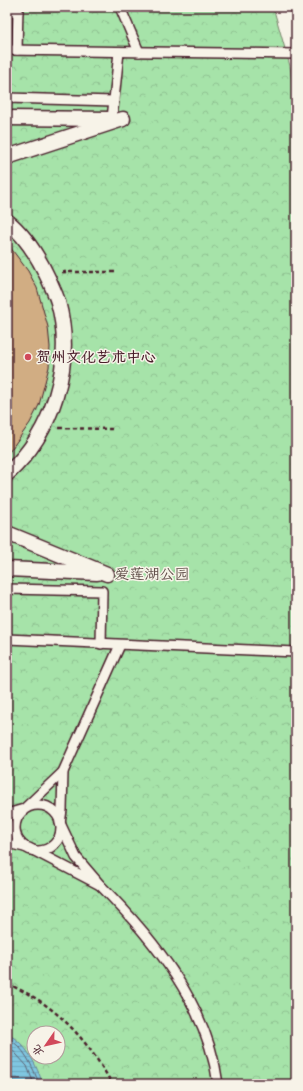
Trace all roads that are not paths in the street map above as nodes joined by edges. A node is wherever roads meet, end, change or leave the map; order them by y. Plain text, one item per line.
1 (120, 7) edge
2 (18, 9) edge
3 (7, 12) edge
4 (7, 50) edge
5 (17, 50) junction
6 (119, 52) junction
7 (139, 52) junction
8 (296, 54) edge
9 (7, 98) edge
10 (114, 101) junction
11 (7, 118) edge
12 (112, 119) junction
13 (7, 157) edge
14 (7, 221) edge
15 (7, 474) edge
16 (7, 533) edge
17 (7, 569) edge
18 (102, 574) junction
19 (7, 589) edge
20 (102, 591) junction
21 (7, 639) edge
22 (101, 644) junction
23 (120, 645) junction
24 (296, 652) edge
25 (63, 772) junction
26 (24, 809) junction
27 (7, 814) edge
28 (60, 823) junction
29 (7, 842) edge
30 (29, 848) junction
31 (100, 885) junction
32 (218, 1084) edge

1 - 7 lane
2 - 3 lane
2 - 5 lane
4 - 5 lane
5 - 6 lane
6 - 7 lane
6 - 10 lane
7 - 8 lane
9 - 10 lane
10 - 12 lane
11 - 12 street
12 - 13 street
14 - 15 street
16 - 18 street
17 - 18 street
18 - 20 lane
19 - 20 lane
20 - 22 lane
21 - 22 lane
22 - 23 lane
23 - 24 lane
23 - 25 lane
25 - 26 lane
25 - 28 lane
26 - 27 lane
26 - 28 lane
26 - 30 lane
28 - 30 lane
28 - 31 lane
29 - 30 lane
30 - 31 lane
31 - 32 lane

